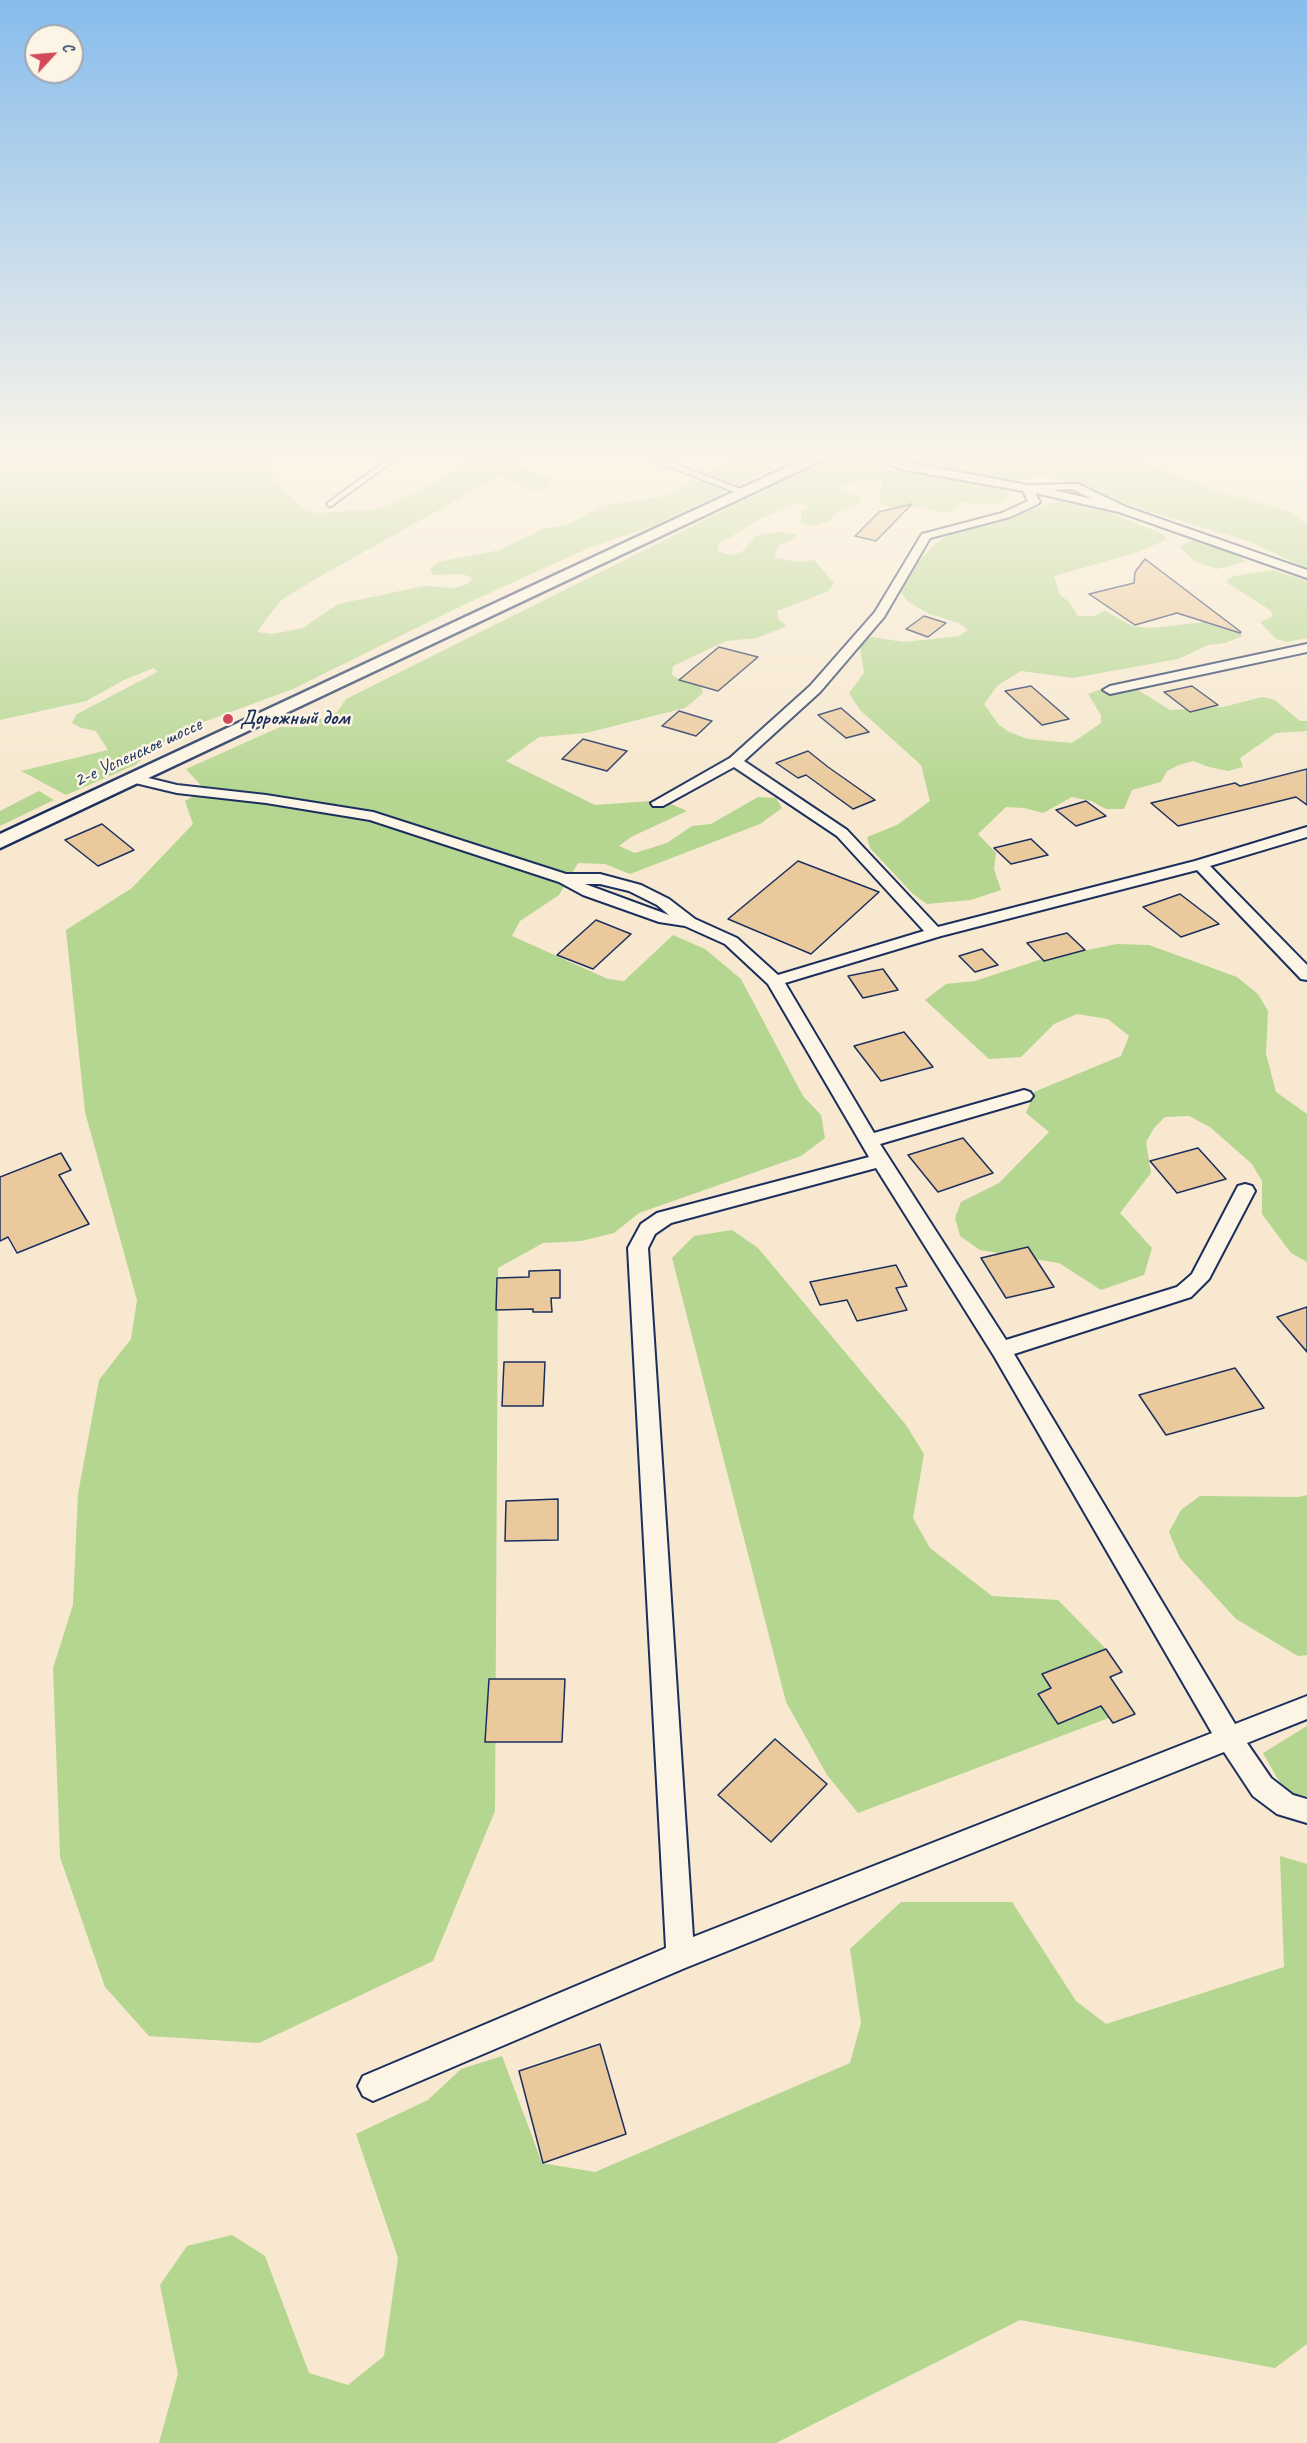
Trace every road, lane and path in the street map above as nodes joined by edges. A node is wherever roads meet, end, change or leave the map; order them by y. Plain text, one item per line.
1 (575, 573) edge
2 (904, 573) edge
3 (1307, 648) edge
4 (1110, 690) dead end
5 (735, 761) junction
6 (136, 779) junction
7 (658, 802) dead end
8 (1307, 832) edge
9 (0, 842) edge
10 (1200, 864) junction
11 (935, 933) junction
12 (1307, 975) edge
13 (775, 981) junction
14 (1024, 1096) dead end
15 (869, 1141) junction
16 (881, 1160) junction
17 (1245, 1191) dead end
18 (1001, 1350) junction
19 (1307, 1707) edge
20 (1229, 1738) junction
21 (1307, 1811) edge
22 (680, 1956) junction
23 (373, 2086) dead end

1 - 6 main road, 2-е Успенское шоссе
2 - 5 street
3 - 4 street
5 - 7 street
5 - 11 street
6 - 9 main road, 2-е Успенское шоссе
6 - 13 street
8 - 10 street
10 - 11 street
10 - 12 street
11 - 13 street
13 - 15 street
14 - 15 street
15 - 16 street
16 - 18 street
16 - 22 street
17 - 18 street
18 - 20 street
19 - 20 street
20 - 21 street
20 - 22 street
22 - 23 street

